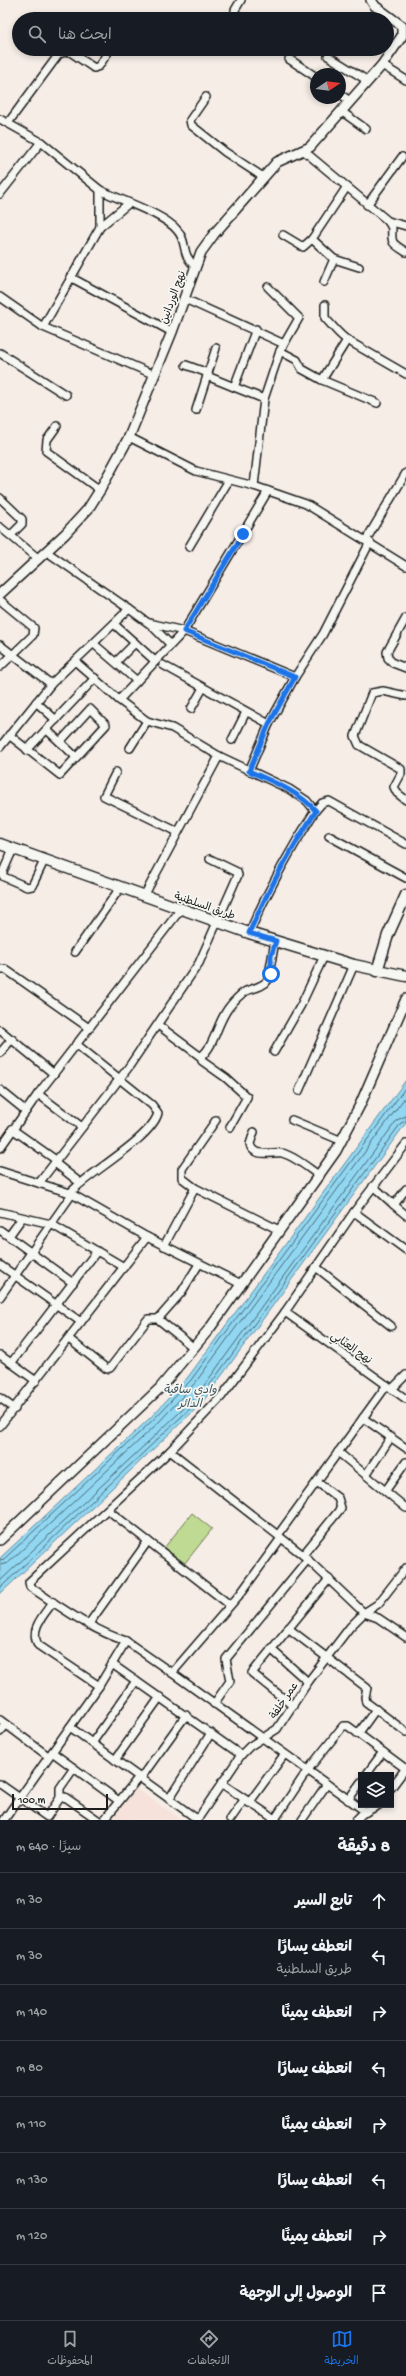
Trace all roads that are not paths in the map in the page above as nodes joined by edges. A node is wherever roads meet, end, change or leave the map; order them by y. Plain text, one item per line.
1 (241, 0) edge
2 (371, 0) edge
3 (235, 10) dead end
4 (382, 12) edge
5 (394, 22) edge
6 (403, 30) edge
7 (394, 45) edge
8 (59, 56) edge
9 (76, 56) edge
10 (105, 56) edge
11 (328, 56) dead end
12 (387, 56) edge
13 (289, 59) dead end
14 (382, 65) junction
15 (310, 73) edge
16 (406, 80) edge
17 (368, 81) junction
18 (206, 97) dead end
19 (346, 98) edge
20 (350, 101) junction
21 (341, 111) junction
22 (0, 119) edge
23 (8, 123) junction
24 (366, 129) dead end
25 (40, 142) junction
26 (304, 151) junction
27 (402, 157) dead end
28 (263, 177) junction
29 (346, 188) junction
30 (100, 190) junction
31 (0, 194) edge
32 (128, 204) junction
33 (367, 205) junction
34 (388, 221) junction
35 (406, 226) edge
36 (100, 227) junction
37 (283, 235) dead end
38 (312, 239) junction
39 (406, 252) edge
40 (334, 258) junction
41 (196, 267) junction
42 (359, 267) dead end
43 (70, 277) junction
44 (324, 282) dead end
45 (268, 287) dead end
46 (0, 297) edge
47 (184, 299) junction
48 (325, 305) dead end
49 (43, 327) junction
50 (256, 329) junction
51 (172, 332) junction
52 (347, 340) junction
53 (284, 344) junction
54 (216, 348) dead end
55 (280, 352) junction
56 (0, 353) edge
57 (186, 365) dead end
58 (405, 371) edge
59 (207, 374) junction
60 (155, 375) junction
61 (322, 380) junction
62 (234, 387) junction
63 (66, 395) dead end
64 (264, 399) junction
65 (377, 403) dead end
66 (196, 410) dead end
67 (57, 426) dead end
68 (129, 437) junction
69 (406, 473) edge
70 (229, 480) junction
71 (254, 486) junction
72 (100, 490) junction
73 (268, 491) junction
74 (0, 498) edge
75 (0, 527) edge
76 (11, 535) junction
77 (368, 541) junction
78 (189, 547) dead end
79 (47, 552) junction
80 (39, 559) junction
81 (406, 566) edge
82 (0, 594) edge
83 (0, 600) edge
84 (129, 609) junction
85 (405, 622) edge
86 (148, 623) junction
87 (114, 624) junction
88 (184, 631) junction
89 (134, 643) junction
90 (94, 644) junction
91 (170, 644) junction
92 (0, 645) edge
93 (12, 654) junction
94 (155, 661) junction
95 (76, 662) junction
96 (116, 662) junction
97 (163, 665) dead end
98 (0, 667) edge
99 (406, 668) edge
100 (295, 677) junction
101 (95, 678) junction
102 (137, 681) junction
103 (51, 684) junction
104 (203, 688) junction
105 (406, 696) edge
106 (119, 700) junction
107 (36, 702) junction
108 (190, 709) dead end
109 (246, 712) junction
110 (56, 720) junction
111 (147, 721) junction
112 (269, 724) junction
113 (47, 730) junction
114 (9, 735) junction
115 (232, 740) dead end
116 (60, 742) junction
117 (0, 747) edge
118 (130, 748) dead end
119 (27, 750) junction
120 (219, 756) junction
121 (76, 757) junction
122 (249, 771) junction
123 (116, 772) dead end
124 (406, 800) edge
125 (316, 811) junction
126 (178, 832) junction
127 (328, 836) dead end
128 (0, 844) edge
129 (406, 844) edge
130 (13, 849) junction
131 (210, 859) dead end
132 (44, 861) junction
133 (406, 878) edge
134 (120, 888) junction
135 (406, 895) edge
136 (144, 896) junction
137 (181, 909) junction
138 (217, 922) junction
139 (249, 933) junction
140 (276, 941) junction
141 (76, 952) dead end
142 (324, 956) junction
143 (354, 966) junction
144 (0, 969) edge
145 (377, 971) junction
146 (406, 976) edge
147 (406, 999) edge
148 (158, 1025) junction
149 (88, 1028) junction
150 (0, 1030) edge
151 (12, 1039) junction
152 (76, 1044) junction
153 (274, 1052) dead end
154 (0, 1053) edge
155 (201, 1057) junction
156 (54, 1074) junction
157 (120, 1079) junction
158 (0, 1090) edge
159 (299, 1091) dead end
160 (38, 1094) junction
161 (26, 1111) junction
162 (216, 1120) dead end
163 (292, 1120) dead end
164 (82, 1127) junction
165 (230, 1127) dead end
166 (12, 1129) junction
167 (254, 1132) dead end
168 (342, 1142) junction
169 (406, 1144) edge
170 (0, 1148) edge
171 (56, 1162) junction
172 (0, 1171) edge
173 (320, 1176) junction
174 (79, 1182) junction
175 (39, 1183) junction
176 (373, 1186) junction
177 (195, 1188) junction
178 (406, 1189) edge
179 (71, 1194) junction
180 (394, 1205) junction
181 (0, 1212) edge
182 (354, 1212) junction
183 (406, 1214) edge
184 (22, 1218) junction
185 (51, 1224) junction
186 (0, 1230) edge
187 (279, 1230) junction
188 (8, 1236) junction
189 (146, 1237) junction
190 (164, 1246) junction
191 (406, 1250) edge
192 (97, 1251) junction
193 (31, 1252) junction
194 (199, 1264) junction
195 (0, 1265) edge
196 (124, 1266) junction
197 (316, 1267) junction
198 (15, 1276) junction
199 (73, 1283) junction
200 (241, 1284) junction
201 (0, 1297) edge
202 (56, 1305) junction
203 (285, 1312) junction
204 (158, 1319) junction
205 (81, 1322) junction
206 (391, 1326) dead end
207 (69, 1339) junction
208 (194, 1348) junction
209 (0, 1355) edge
210 (12, 1362) junction
211 (406, 1375) edge
212 (36, 1381) junction
213 (389, 1387) junction
214 (0, 1398) edge
215 (406, 1399) edge
216 (15, 1409) junction
217 (363, 1418) junction
218 (0, 1426) edge
219 (391, 1437) junction
220 (406, 1448) edge
221 (170, 1451) junction
222 (338, 1452) junction
223 (405, 1467) edge
224 (366, 1475) junction
225 (317, 1482) junction
226 (386, 1490) junction
227 (406, 1508) edge
228 (108, 1510) junction
229 (280, 1537) junction
230 (0, 1540) edge
231 (148, 1541) junction
232 (306, 1557) junction
233 (406, 1568) edge
234 (329, 1579) junction
235 (53, 1602) junction
236 (230, 1605) junction
237 (364, 1613) junction
238 (88, 1625) junction
239 (288, 1628) junction
240 (406, 1637) edge
241 (126, 1641) junction
242 (271, 1649) junction
243 (327, 1657) junction
244 (112, 1664) junction
245 (172, 1673) junction
246 (136, 1681) junction
247 (308, 1682) junction
248 (99, 1686) junction
249 (160, 1697) junction
250 (214, 1704) junction
251 (293, 1706) junction
252 (376, 1709) junction
253 (186, 1715) junction
254 (0, 1720) edge
255 (6, 1725) junction
256 (70, 1727) junction
257 (0, 1732) edge
258 (406, 1732) edge
259 (211, 1733) junction
260 (358, 1734) junction
261 (262, 1738) junction
262 (92, 1743) junction
263 (383, 1752) junction
264 (50, 1754) junction
265 (241, 1755) junction
266 (284, 1755) junction
267 (115, 1760) junction
268 (74, 1768) junction
269 (406, 1769) edge
270 (306, 1771) junction
271 (368, 1772) edge
272 (139, 1778) junction
273 (221, 1783) junction
274 (0, 1784) edge
275 (327, 1784) junction
276 (394, 1784) edge
277 (358, 1786) edge
278 (20, 1797) junction
279 (60, 1798) junction
280 (169, 1799) junction
281 (119, 1800) junction
282 (348, 1800) junction
283 (246, 1801) junction
284 (373, 1808) edge
285 (366, 1812) junction
286 (49, 1818) edge
287 (200, 1818) edge
288 (275, 1819) edge
289 (4, 1820) edge
290 (98, 1820) edge
291 (104, 1820) edge
292 (230, 1820) edge
293 (302, 1820) edge
294 (356, 1820) edge

1 - 3 street
2 - 4 street
5 - 6 street
6 - 7 street, نهج الوردانين
8 - 23 street
9 - 10 street
11 - 17 street
12 - 14 street, نهج الوردانين
13 - 15 street
14 - 16 street
14 - 17 street, نهج الوردانين
17 - 20 street, نهج الوردانين
18 - 28 street
19 - 20 street
20 - 21 street, نهج الوردانين
21 - 24 street
21 - 26 street, نهج الوردانين
22 - 23 street
23 - 25 street
25 - 30 street
25 - 31 street
26 - 28 street, نهج الوردانين
26 - 29 street
27 - 33 street
28 - 41 street, نهج الوردانين
29 - 33 street
29 - 38 street
30 - 32 street
30 - 36 street
32 - 36 street
32 - 41 street
33 - 34 street
34 - 35 street
34 - 39 street
36 - 43 street
37 - 38 street
38 - 40 street
40 - 42 street
40 - 44 street
41 - 47 street, نهج الوردانين
43 - 49 street
43 - 51 street
45 - 53 street
46 - 49 street
47 - 50 street
47 - 51 street, نهج الوردانين
48 - 52 street
49 - 60 street
50 - 53 street
50 - 62 street
51 - 60 street, نهج الوردانين
52 - 58 street
52 - 61 street
53 - 55 street
54 - 59 street
55 - 61 street
55 - 64 street
56 - 63 street
57 - 59 street
59 - 62 street
59 - 66 street
60 - 68 street, نهج الوردانين
61 - 65 street
62 - 64 street
64 - 71 street
67 - 72 street
68 - 70 street
68 - 72 street, نهج الوردانين
69 - 77 street
70 - 71 street
70 - 78 street
71 - 73 street
72 - 79 street, نهج الوردانين
73 - 77 street
73 - 88 street
74 - 76 street
75 - 76 street
76 - 80 street
77 - 81 street
77 - 100 street
79 - 80 street, نهج الوردانين
79 - 84 street
80 - 82 street, نهج الوردانين
83 - 93 street
84 - 86 street
84 - 87 street
85 - 99 street
86 - 88 street
86 - 91 street
87 - 89 street
87 - 90 street
88 - 91 street
88 - 100 street
89 - 94 street
89 - 96 street
90 - 95 street
90 - 96 street
91 - 94 street
92 - 93 street
93 - 98 street
93 - 103 street
94 - 102 street
95 - 101 street
95 - 103 street
96 - 102 street
97 - 104 street
100 - 112 street
101 - 106 street
101 - 110 street
102 - 106 street
103 - 107 street
104 - 108 street
104 - 109 street
105 - 124 street
106 - 111 street
107 - 110 street
107 - 114 street
109 - 112 street
109 - 115 street
110 - 113 street
111 - 118 street
111 - 120 street
112 - 122 street
113 - 116 street
113 - 119 street
114 - 117 street
114 - 119 street
116 - 121 street
116 - 121 street
119 - 121 street
120 - 122 street
120 - 126 street
122 - 125 street
123 - 126 street
125 - 129 street
125 - 139 street
126 - 136 street
127 - 133 street
128 - 130 main road, طريق السلطنية
130 - 132 main road, طريق السلطنية
130 - 132 street
131 - 138 street
132 - 134 main road, طريق السلطنية
134 - 136 main road, طريق السلطنية
134 - 141 street
135 - 145 main road
136 - 137 main road, طريق السلطنية
137 - 138 main road, طريق السلطنية
137 - 149 street
138 - 139 main road, طريق السلطنية
138 - 148 street
139 - 140 main road, طريق السلطنية
140 - 142 main road, طريق السلطنية
140 - 155 street
142 - 143 main road, طريق السلطنية
142 - 153 street
143 - 145 main road, طريق السلطنية
143 - 159 street
144 - 149 street
145 - 146 main road, طريق السلطنية
147 - 168 street
148 - 155 street
148 - 157 street
149 - 152 street
150 - 151 street
151 - 154 street
151 - 156 street
152 - 156 street
152 - 157 street
155 - 165 street
156 - 160 street
157 - 164 street
157 - 174 street
158 - 161 street
160 - 161 street
160 - 164 street
161 - 166 street
162 - 177 street
163 - 168 street
164 - 171 street
166 - 170 street
166 - 171 street
167 - 173 street
168 - 173 street
169 - 176 street
171 - 174 street
171 - 175 street
172 - 175 street
173 - 187 street
174 - 179 street
175 - 179 street
176 - 180 street
176 - 182 street
177 - 187 street
177 - 190 street
178 - 180 street
179 - 185 street
179 - 189 street
180 - 183 street
181 - 184 street
182 - 191 street
182 - 197 street
184 - 185 street
184 - 188 street
185 - 192 street
185 - 193 street
186 - 188 street
187 - 200 street
188 - 193 street
189 - 190 street
189 - 196 street
190 - 194 street
192 - 196 street
192 - 199 street
193 - 198 street
193 - 199 street
194 - 200 street
194 - 204 street
195 - 198 street
196 - 205 street
197 - 203 street
197 - 206 street
198 - 201 street
198 - 202 street
199 - 202 street
200 - 208 street
202 - 205 street
202 - 210 street
203 - 213 street, نهج العنّابي
203 - 221 street
204 - 207 street
204 - 208 street
205 - 207 street
207 - 212 street
208 - 230 street
209 - 210 street
210 - 212 street
211 - 213 street
212 - 216 street
213 - 215 street, نهج العنّابي
213 - 217 street
214 - 216 street
216 - 218 street
217 - 219 street
217 - 222 street
219 - 220 street
219 - 224 street
221 - 228 street
221 - 229 street
222 - 224 street
222 - 225 street
223 - 226 street
224 - 226 street
225 - 229 street
225 - 232 street
226 - 227 street
228 - 231 street
228 - 235 street
229 - 232 street
229 - 236 street
231 - 236 street
231 - 238 street
232 - 234 street
232 - 250 street
233 - 237 street, عمر خلفة
234 - 237 street
234 - 239 street
235 - 238 street
235 - 248 street
236 - 245 street
237 - 240 street
237 - 243 street, عمر خلفة
238 - 241 street
239 - 242 street
239 - 243 street
241 - 244 street
241 - 245 street
242 - 247 street
242 - 251 street
243 - 247 street, عمر خلفة
243 - 252 street
244 - 246 street
244 - 248 street
245 - 250 street
246 - 249 street
246 - 262 street
247 - 251 street, عمر خلفة
248 - 256 street
249 - 253 street
249 - 267 street
250 - 261 street
251 - 261 street, عمر خلفة
252 - 258 street
252 - 260 street
253 - 259 street
253 - 272 street
254 - 255 street
255 - 257 street
255 - 264 street
256 - 262 street
256 - 264 street
259 - 265 street
259 - 280 street
260 - 263 street
260 - 270 street
261 - 265 street, عمر خلفة
261 - 266 street
262 - 267 street
263 - 269 street
263 - 271 street
264 - 268 street
264 - 278 street
265 - 273 street, عمر خلفة
266 - 270 street
266 - 283 street
267 - 272 street
268 - 279 street
268 - 281 street
269 - 276 street
270 - 275 street
270 - 288 street
272 - 280 street
272 - 281 street
273 - 283 street
273 - 287 street, عمر خلفة
274 - 278 street
275 - 282 street
275 - 293 street
277 - 282 street
278 - 286 street
278 - 289 street
279 - 286 street
279 - 290 street
280 - 287 street
281 - 291 street
282 - 285 street
283 - 288 street
283 - 292 street
284 - 285 street
285 - 294 street

